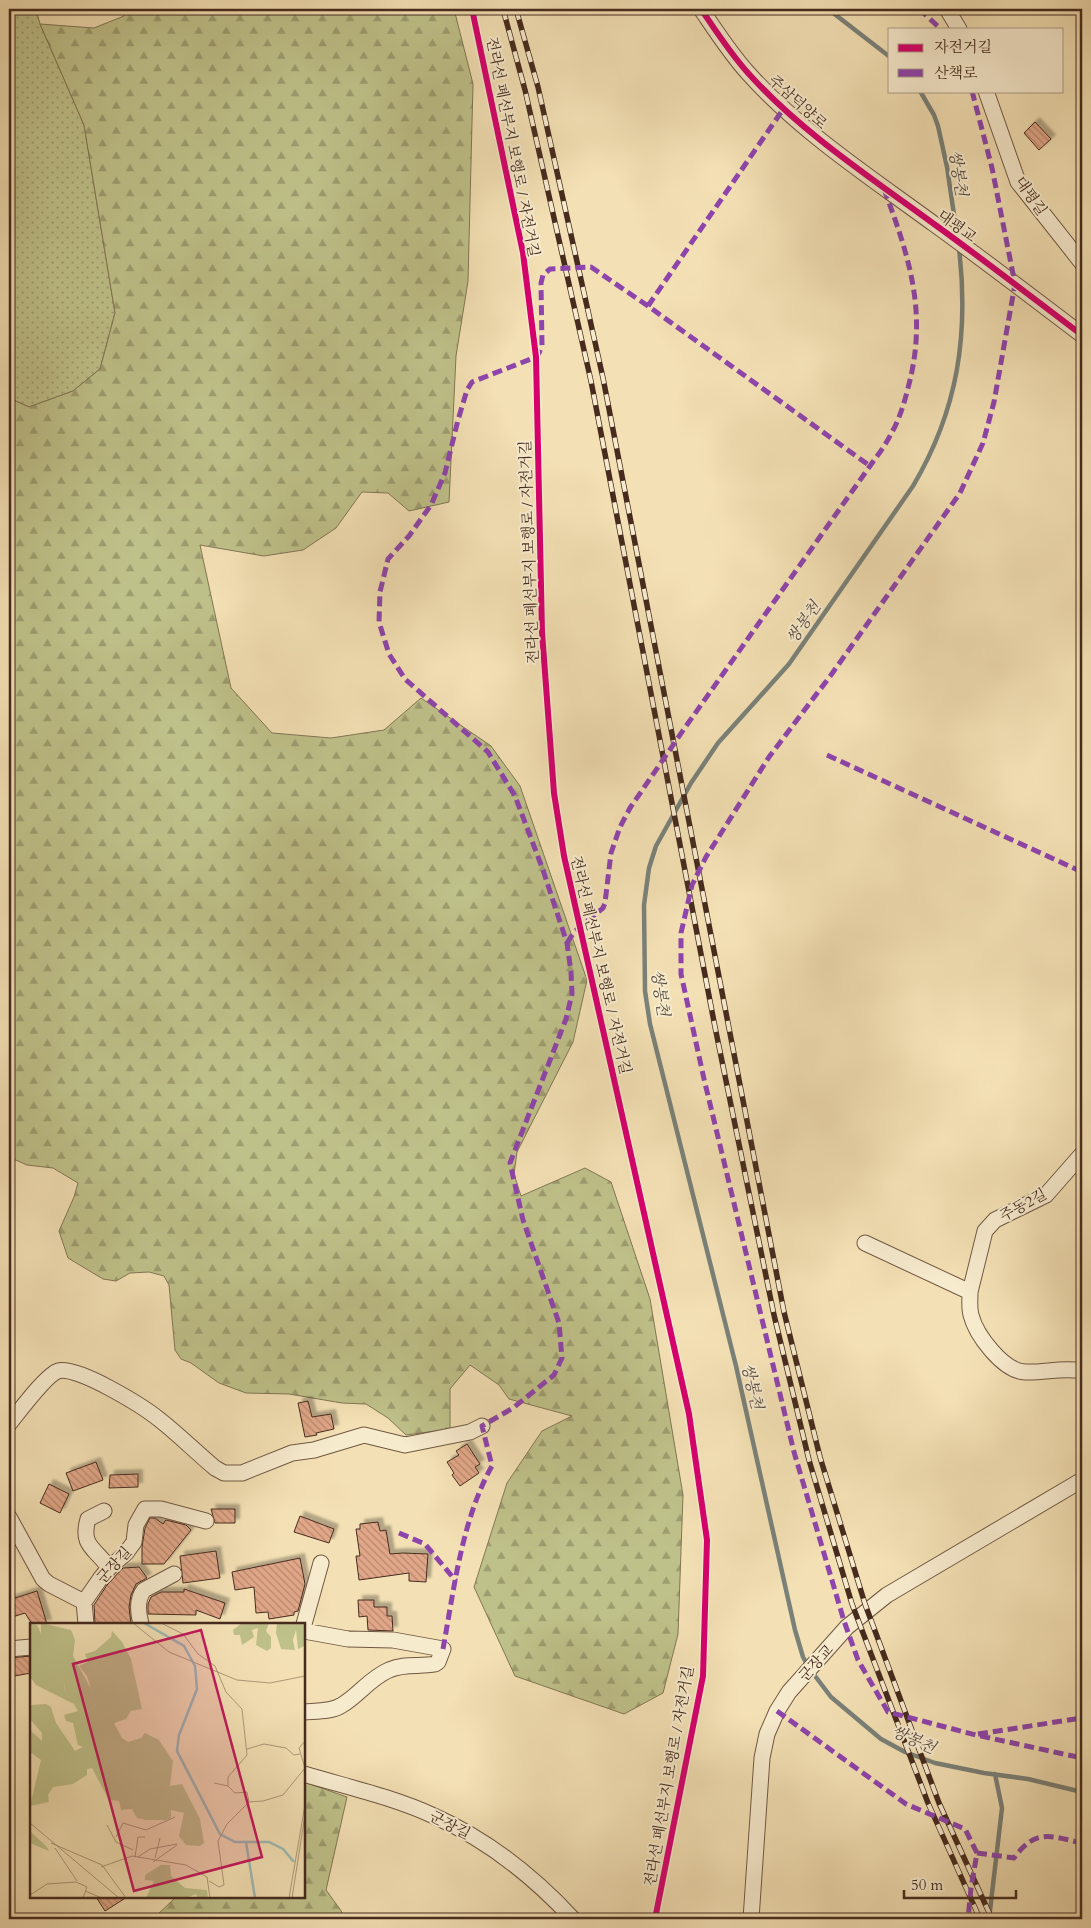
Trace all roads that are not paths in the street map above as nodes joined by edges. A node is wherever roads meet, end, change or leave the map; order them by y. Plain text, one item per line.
1 (701, 9) edge
2 (947, 9) edge
3 (958, 28) edge
4 (986, 92) edge
5 (896, 197) joint
6 (1082, 263) edge
7 (1082, 335) edge
8 (1082, 1154) edge
9 (865, 1243) dead end
10 (970, 1292) junction
11 (1082, 1371) edge
12 (9, 1424) edge
13 (482, 1426) dead end
14 (1082, 1480) edge
15 (104, 1511) dead end
16 (9, 1518) edge
17 (206, 1521) dead end
18 (321, 1563) dead end
19 (109, 1568) junction
20 (174, 1574) dead end
21 (84, 1602) junction
22 (86, 1623) edge
23 (141, 1623) edge
24 (304, 1623) edge
25 (305, 1631) edge
26 (30, 1647) edge
27 (9, 1649) edge
28 (305, 1712) edge
29 (305, 1774) edge
30 (573, 1919) edge
31 (751, 1919) edge

1 - 5 street, 주삼덕양로
2 - 3 street
4 - 6 street, 대평길
5 - 7 street, 대평교
8 - 10 street, 주동2길
9 - 10 street
10 - 11 street, 주동2길
12 - 13 street
14 - 31 street, 군장교
15 - 19 street
16 - 21 street
17 - 19 street, 군장길
18 - 24 street
19 - 21 street, 군장길
20 - 23 street
21 - 22 street
25 - 28 street
26 - 27 street
29 - 30 street, 군장길

